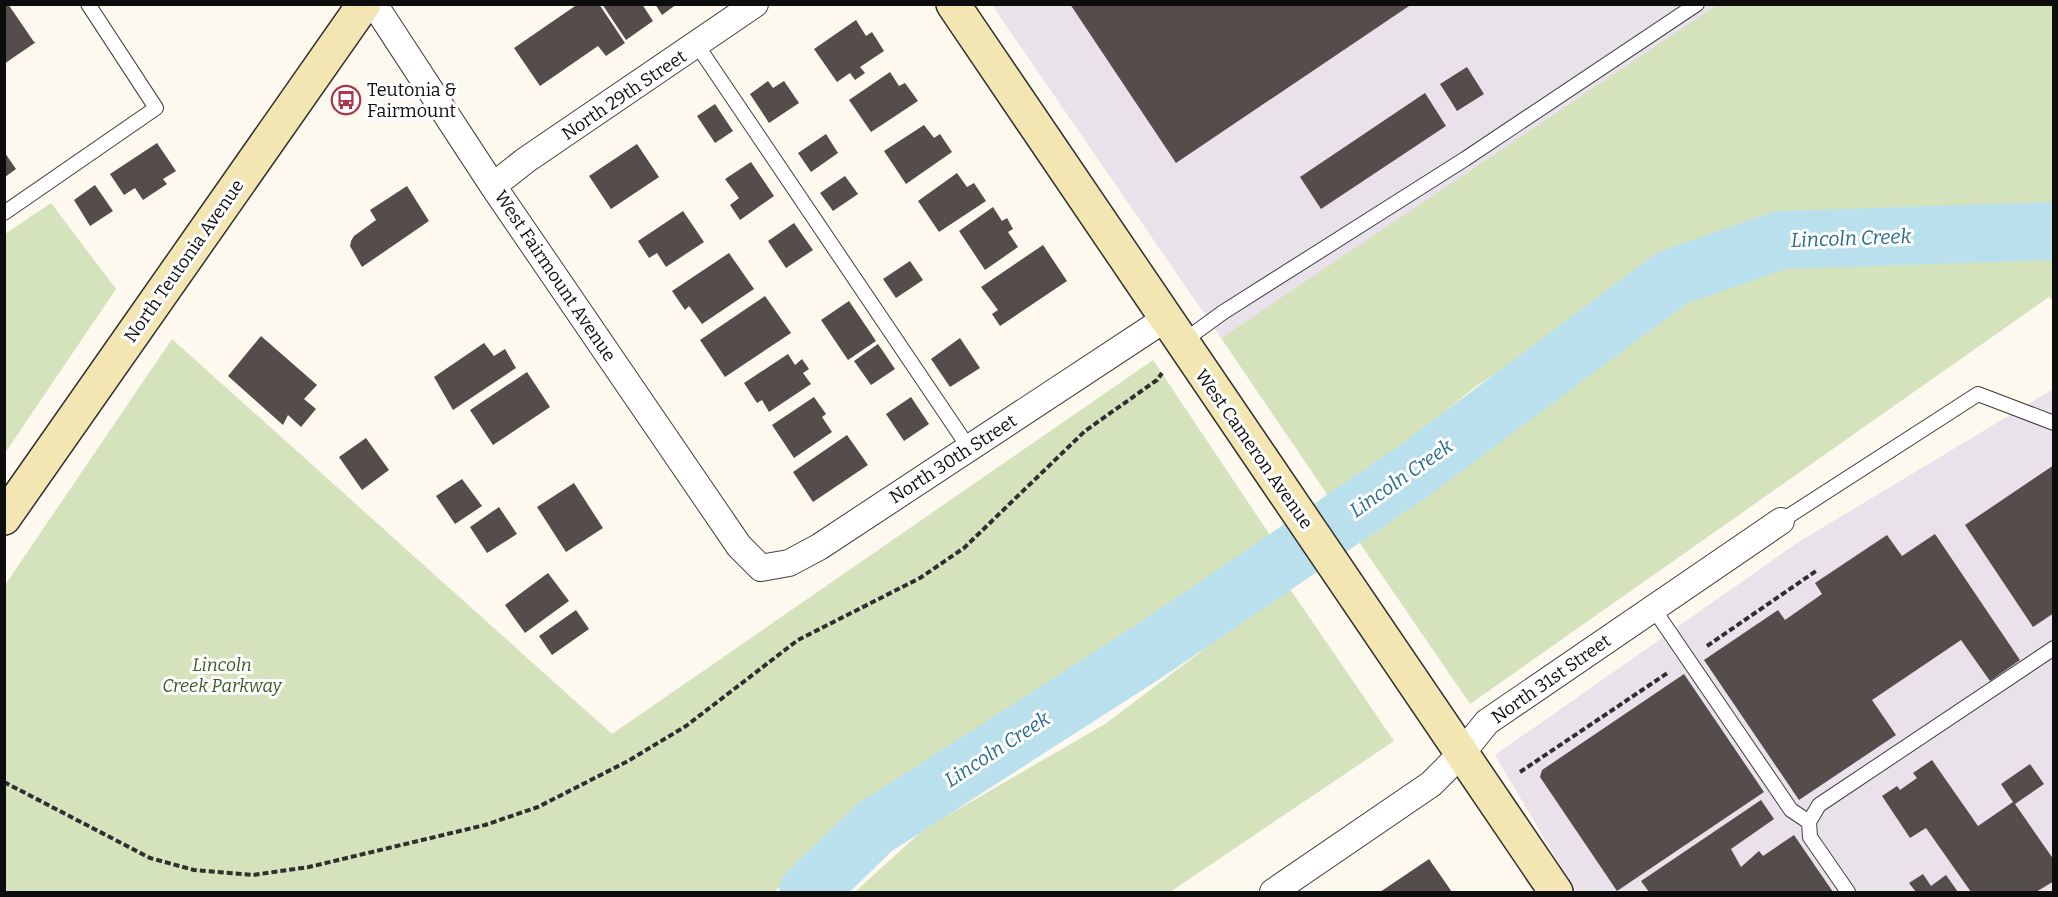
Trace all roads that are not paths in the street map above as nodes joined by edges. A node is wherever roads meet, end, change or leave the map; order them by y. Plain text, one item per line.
1 (88, 4) edge
2 (364, 4) edge
3 (374, 4) edge
4 (755, 4) edge
5 (953, 4) edge
6 (1697, 5) edge
7 (697, 45) junction
8 (494, 186) junction
9 (4, 213) edge
10 (1173, 331) junction
11 (2054, 423) edge
12 (969, 448) junction
13 (4, 518) edge
14 (1781, 521) joint
15 (739, 546) joint
16 (1653, 609) junction
17 (2054, 648) edge
18 (1462, 753) junction
19 (1809, 822) junction
20 (1274, 892) edge
21 (1557, 892) edge
22 (1848, 892) edge

1 - 9 lane
2 - 13 street, North Teutonia Avenue
3 - 8 street, West Fairmount Avenue
4 - 7 street, North 29th Street
5 - 10 street, West Cameron Avenue
6 - 10 lane
7 - 8 street, North 29th Street
7 - 12 lane
8 - 15 street, West Fairmount Avenue
10 - 12 street, North 30th Street
10 - 18 street, West Cameron Avenue
11 - 14 lane
12 - 15 street, North 30th Street
14 - 16 street, North 31st Street
16 - 18 street, North 31st Street
16 - 19 lane
17 - 19 lane
18 - 20 street, North 31st Street
18 - 21 street, West Cameron Avenue
19 - 22 lane

